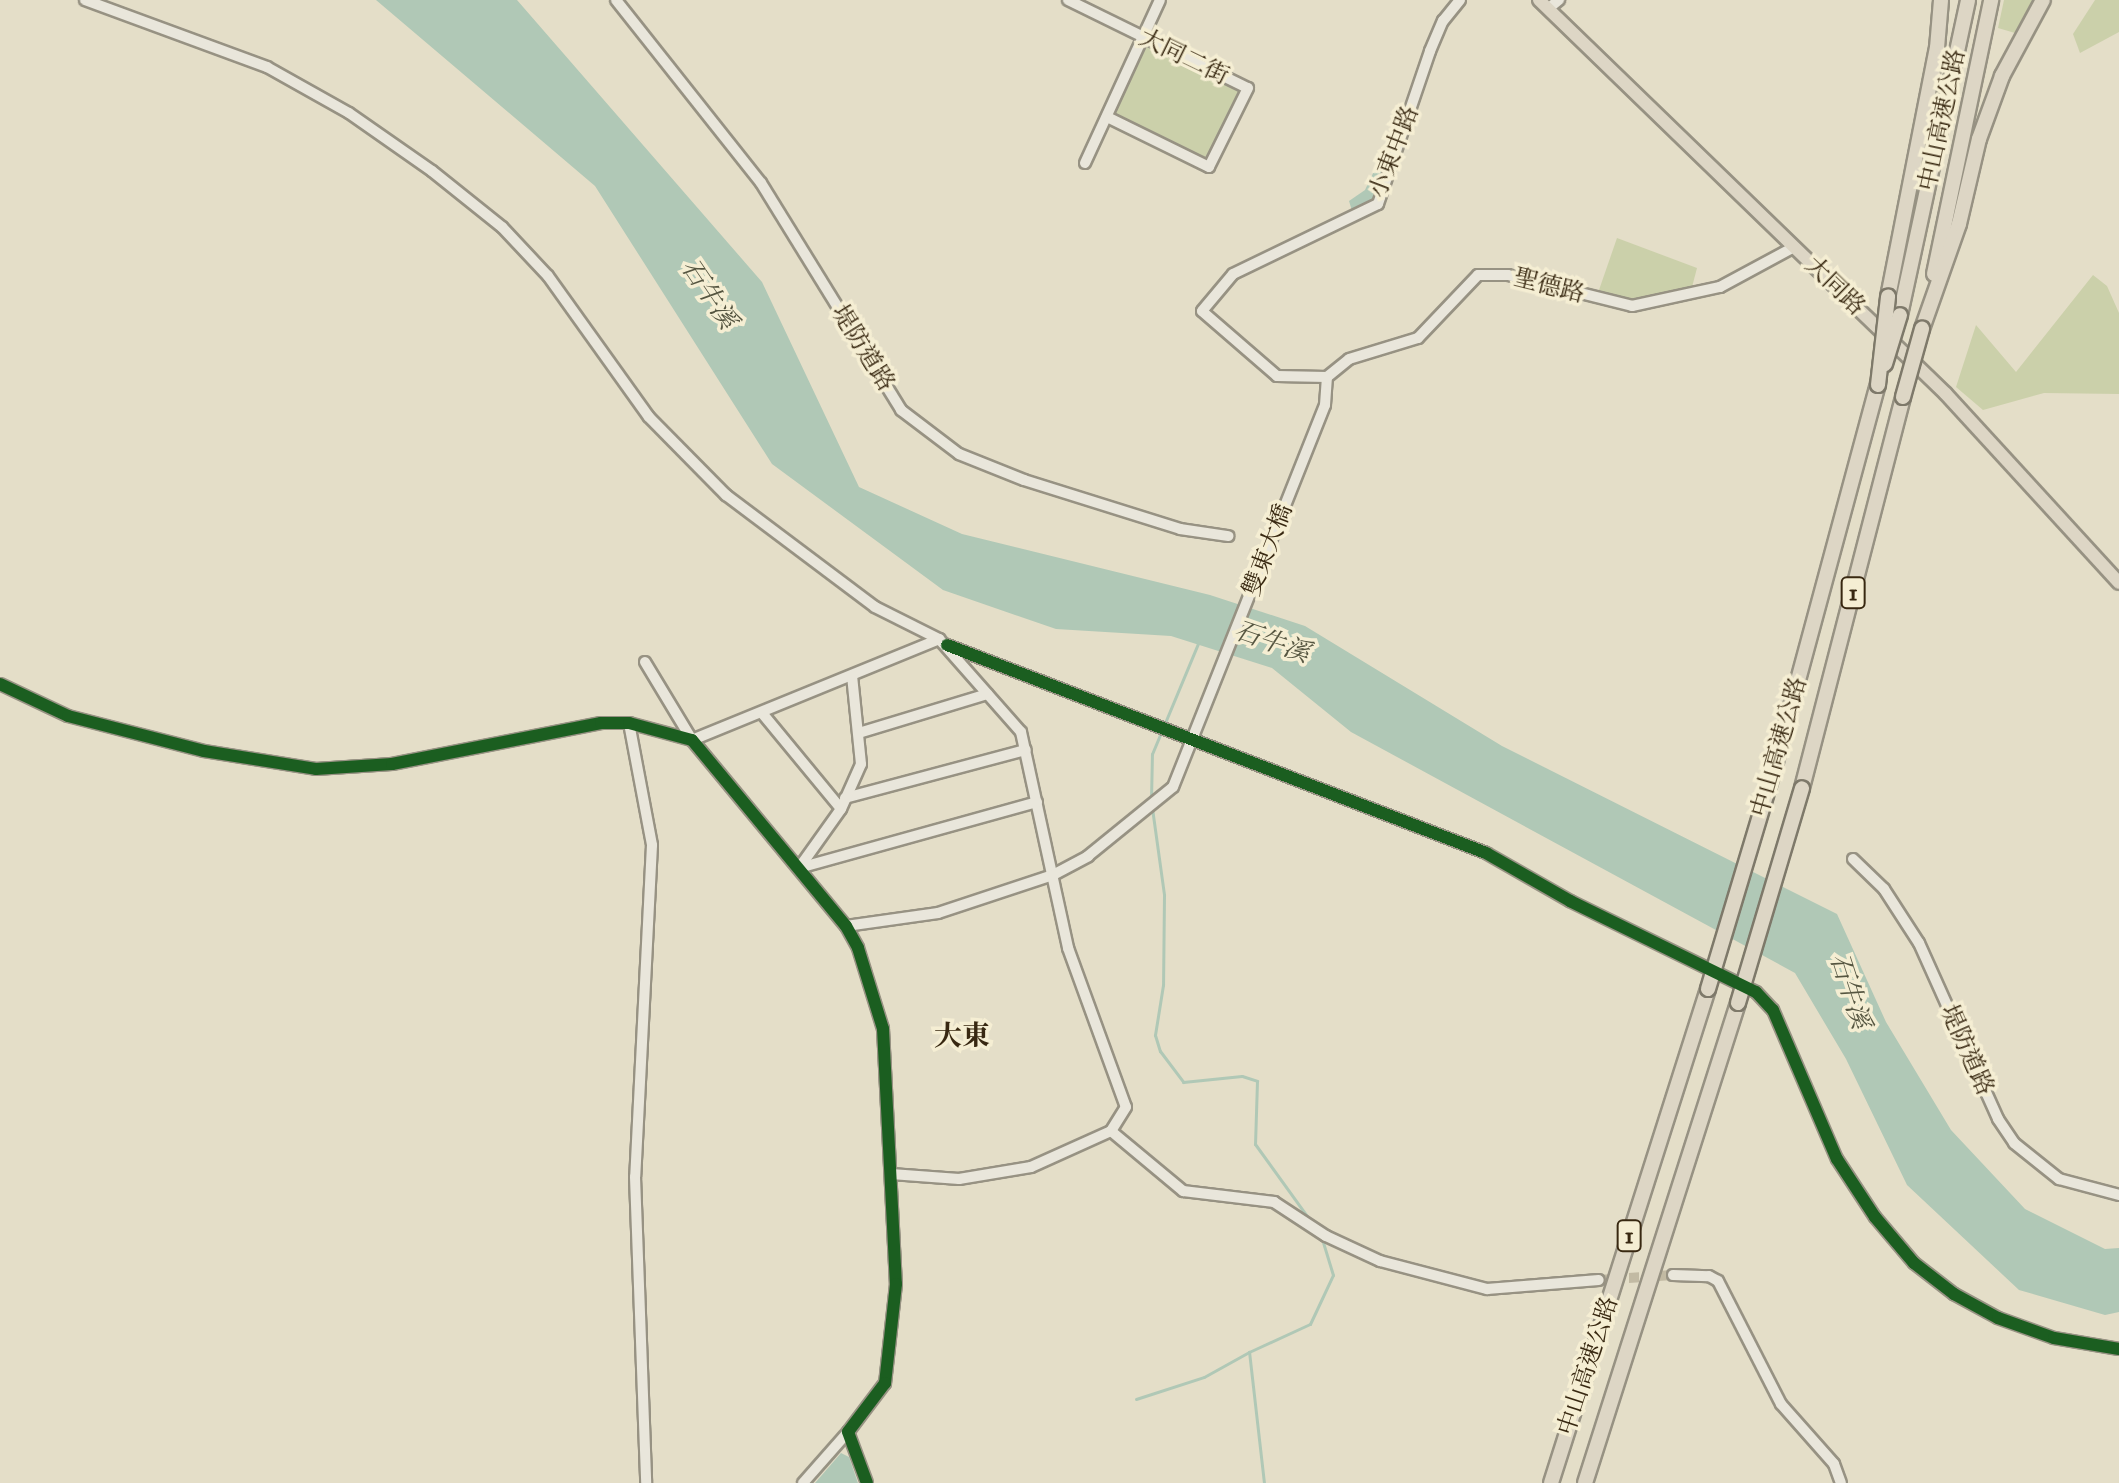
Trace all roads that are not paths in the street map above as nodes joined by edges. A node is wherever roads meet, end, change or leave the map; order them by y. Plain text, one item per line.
1 (85, 0) edge
2 (616, 0) edge
3 (1068, 0) edge
4 (1160, 0) edge
5 (1460, 0) edge
6 (1944, 0) edge
7 (1968, 0) edge
8 (1991, 0) edge
9 (2043, 0) edge
10 (1549, 3) edge
11 (1143, 37) junction
12 (1107, 117) junction
13 (1085, 163) dead end
14 (1794, 247) junction
15 (1922, 329) junction
16 (1327, 377) junction
17 (1878, 385) junction
18 (1228, 536) dead end
19 (2119, 583) edge
20 (943, 642) junction
21 (645, 662) dead end
22 (852, 675) junction
23 (0, 684) edge
24 (987, 694) junction
25 (762, 713) junction
26 (629, 723) junction
27 (862, 732) junction
28 (692, 740) junction
29 (1195, 740) junction
30 (1026, 750) junction
31 (845, 798) junction
32 (1037, 802) junction
33 (841, 809) junction
34 (1853, 859) dead end
35 (799, 868) junction
36 (1053, 875) junction
37 (846, 926) junction
38 (1111, 1131) junction
39 (891, 1174) junction
40 (2119, 1195) edge
41 (1673, 1275) tunnel mouth
42 (1599, 1280) tunnel mouth
43 (2119, 1349) edge
44 (848, 1432) junction
45 (646, 1483) edge
46 (803, 1483) edge
47 (867, 1483) edge
48 (1551, 1483) edge
49 (1585, 1483) edge
50 (1841, 1483) edge

1 - 20 street
2 - 18 street, 堤防道路
3 - 11 street, 大同二街
4 - 11 street
5 - 16 street, 小東中路
6 - 17 highway, bridge
7 - 17 highway, 中山高速公路 / 1, bridge
8 - 15 highway, 中山高速公路 / 1
9 - 15 highway
10 - 14 main road, 大同路
11 - 12 street
11 - 12 street, 大同二街
12 - 13 street
14 - 16 street, 聖德路
14 - 19 main road, 大同路
15 - 49 highway, 中山高速公路 / 1, bridge
16 - 29 street, 雙東大橋
17 - 48 highway, 中山高速公路 / 1, bridge
20 - 22 street
20 - 24 street
20 - 29 street
21 - 28 street
22 - 25 street
22 - 27 street
23 - 26 street
24 - 27 street
24 - 30 street
25 - 28 street
25 - 33 street
26 - 28 street
26 - 45 street
27 - 31 street
28 - 35 street
29 - 36 street, 雙東大橋
29 - 43 street
30 - 31 street
30 - 32 street
31 - 33 street
32 - 35 street
32 - 36 street
33 - 35 street
34 - 40 street, 堤防道路
35 - 37 street
36 - 37 street, 雙東大橋
36 - 38 street
37 - 39 street
38 - 39 street
38 - 42 street
39 - 44 street
41 - 50 street
44 - 46 street
44 - 47 street

